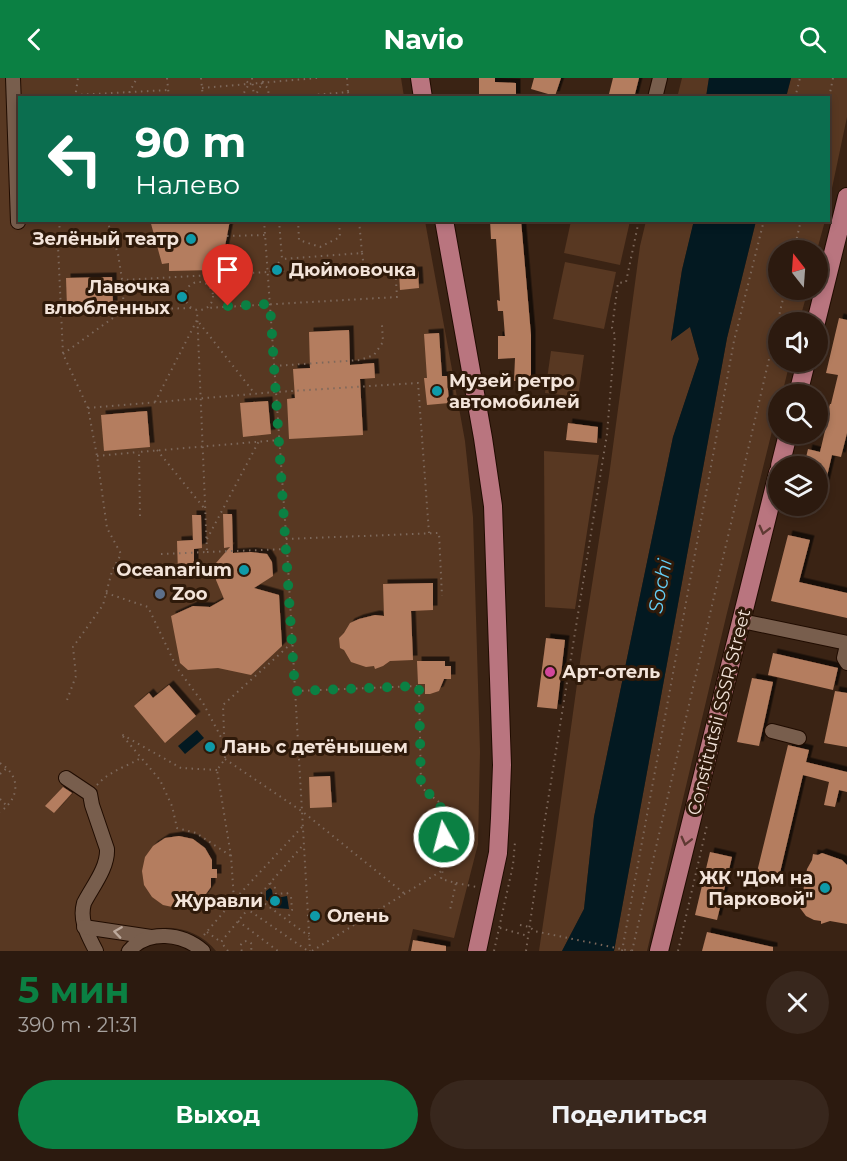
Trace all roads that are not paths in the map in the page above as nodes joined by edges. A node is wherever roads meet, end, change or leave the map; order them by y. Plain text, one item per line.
1 (13, 78) edge
2 (420, 78) edge
3 (660, 78) edge
4 (423, 96) edge
5 (656, 96) edge
6 (847, 198) edge
7 (18, 222) dead end
8 (444, 222) edge
9 (818, 312) edge
10 (768, 514) edge
11 (742, 621) junction
12 (847, 644) edge
13 (847, 663) edge
14 (772, 732) dead end
15 (799, 738) dead end
16 (66, 778) dead end
17 (84, 927) junction
18 (151, 937) junction
19 (200, 948) edge
20 (96, 951) edge
21 (129, 951) edge
22 (477, 951) edge
23 (659, 951) edge

1 - 7 street
2 - 4 main road
3 - 5 street
6 - 9 main road
8 - 22 main road
10 -> 11 main road, Constitutsii SSSR Street
11 - 12 street
11 -> 23 main road, Constitutsii SSSR Street
12 - 13 street
14 - 15 street
16 - 17 street
18 -> 17 street
17 - 20 street
18 - 19 street
18 - 21 street

